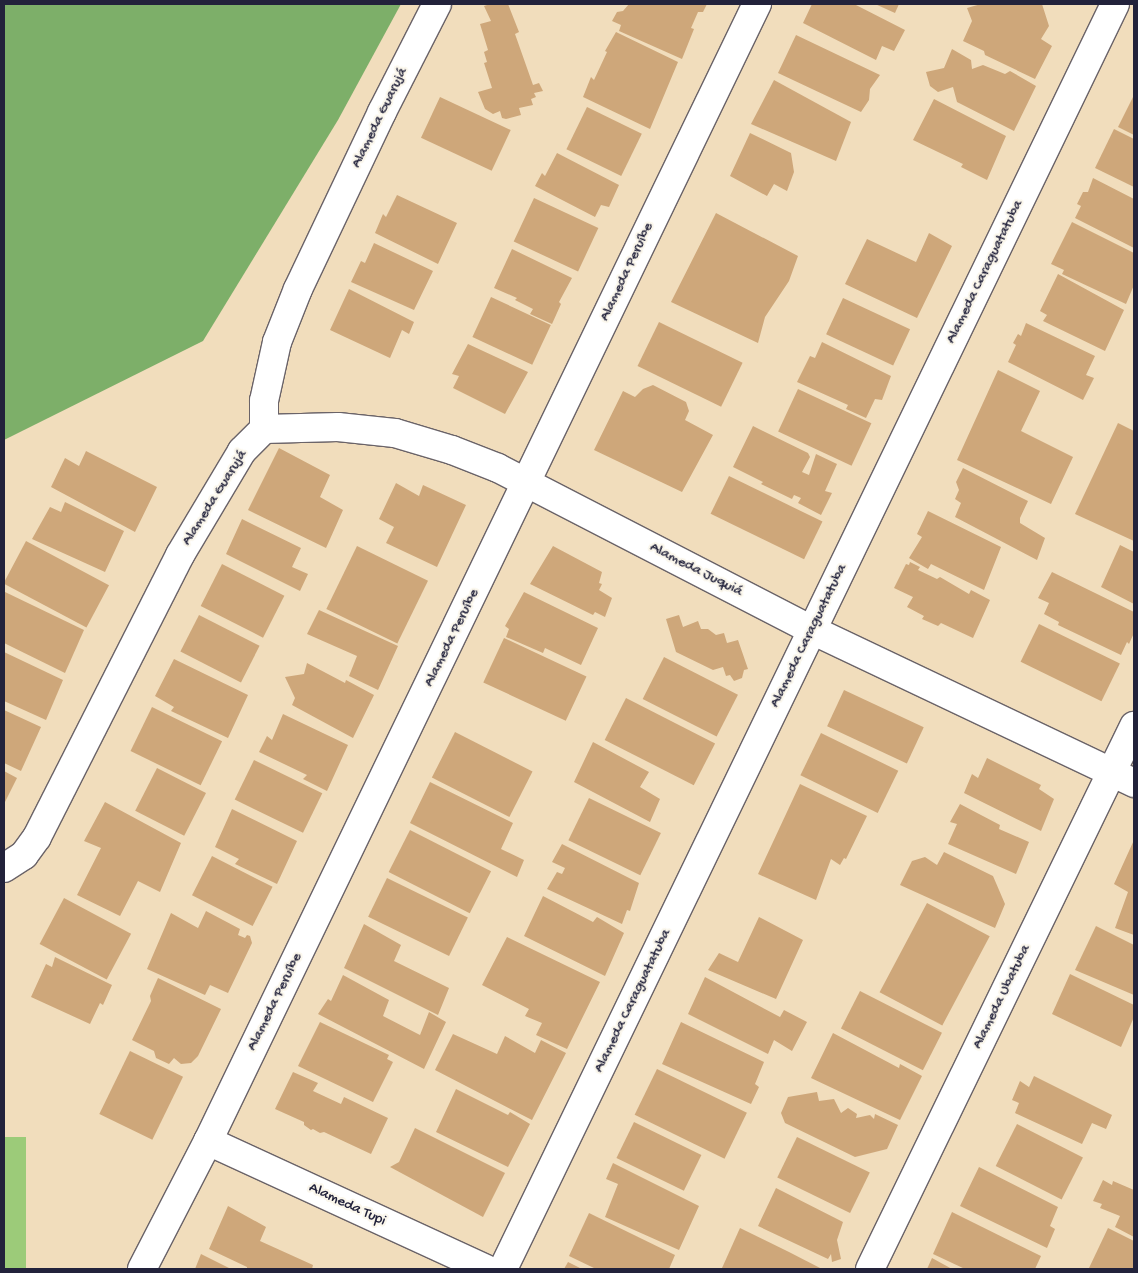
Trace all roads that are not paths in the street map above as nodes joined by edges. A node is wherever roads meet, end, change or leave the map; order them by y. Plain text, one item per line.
1 (437, 4) edge
2 (757, 4) edge
3 (1115, 4) edge
4 (264, 429) junction
5 (526, 483) junction
6 (812, 630) junction
7 (1134, 726) edge
8 (1123, 778) edge
9 (5, 868) edge
10 (208, 1141) junction
11 (142, 1269) edge
12 (486, 1269) edge
13 (503, 1269) edge
14 (870, 1269) edge

1 - 4 street, Alameda Guarujá
2 - 5 street, Alameda Peruíbe
3 - 6 street, Alameda Caraguatatuba
4 - 5 street, Alameda Juquiá
4 - 9 street, Alameda Guarujá
5 - 6 street, Alameda Juquiá
5 - 10 street, Alameda Peruíbe
6 - 8 street, Alameda Juquiá
6 - 13 street, Alameda Caraguatatuba
7 - 8 street, Alameda Ubatuba
8 - 14 street, Alameda Ubatuba
10 - 11 street, Alameda Peruíbe
10 - 12 street, Alameda Tupi

